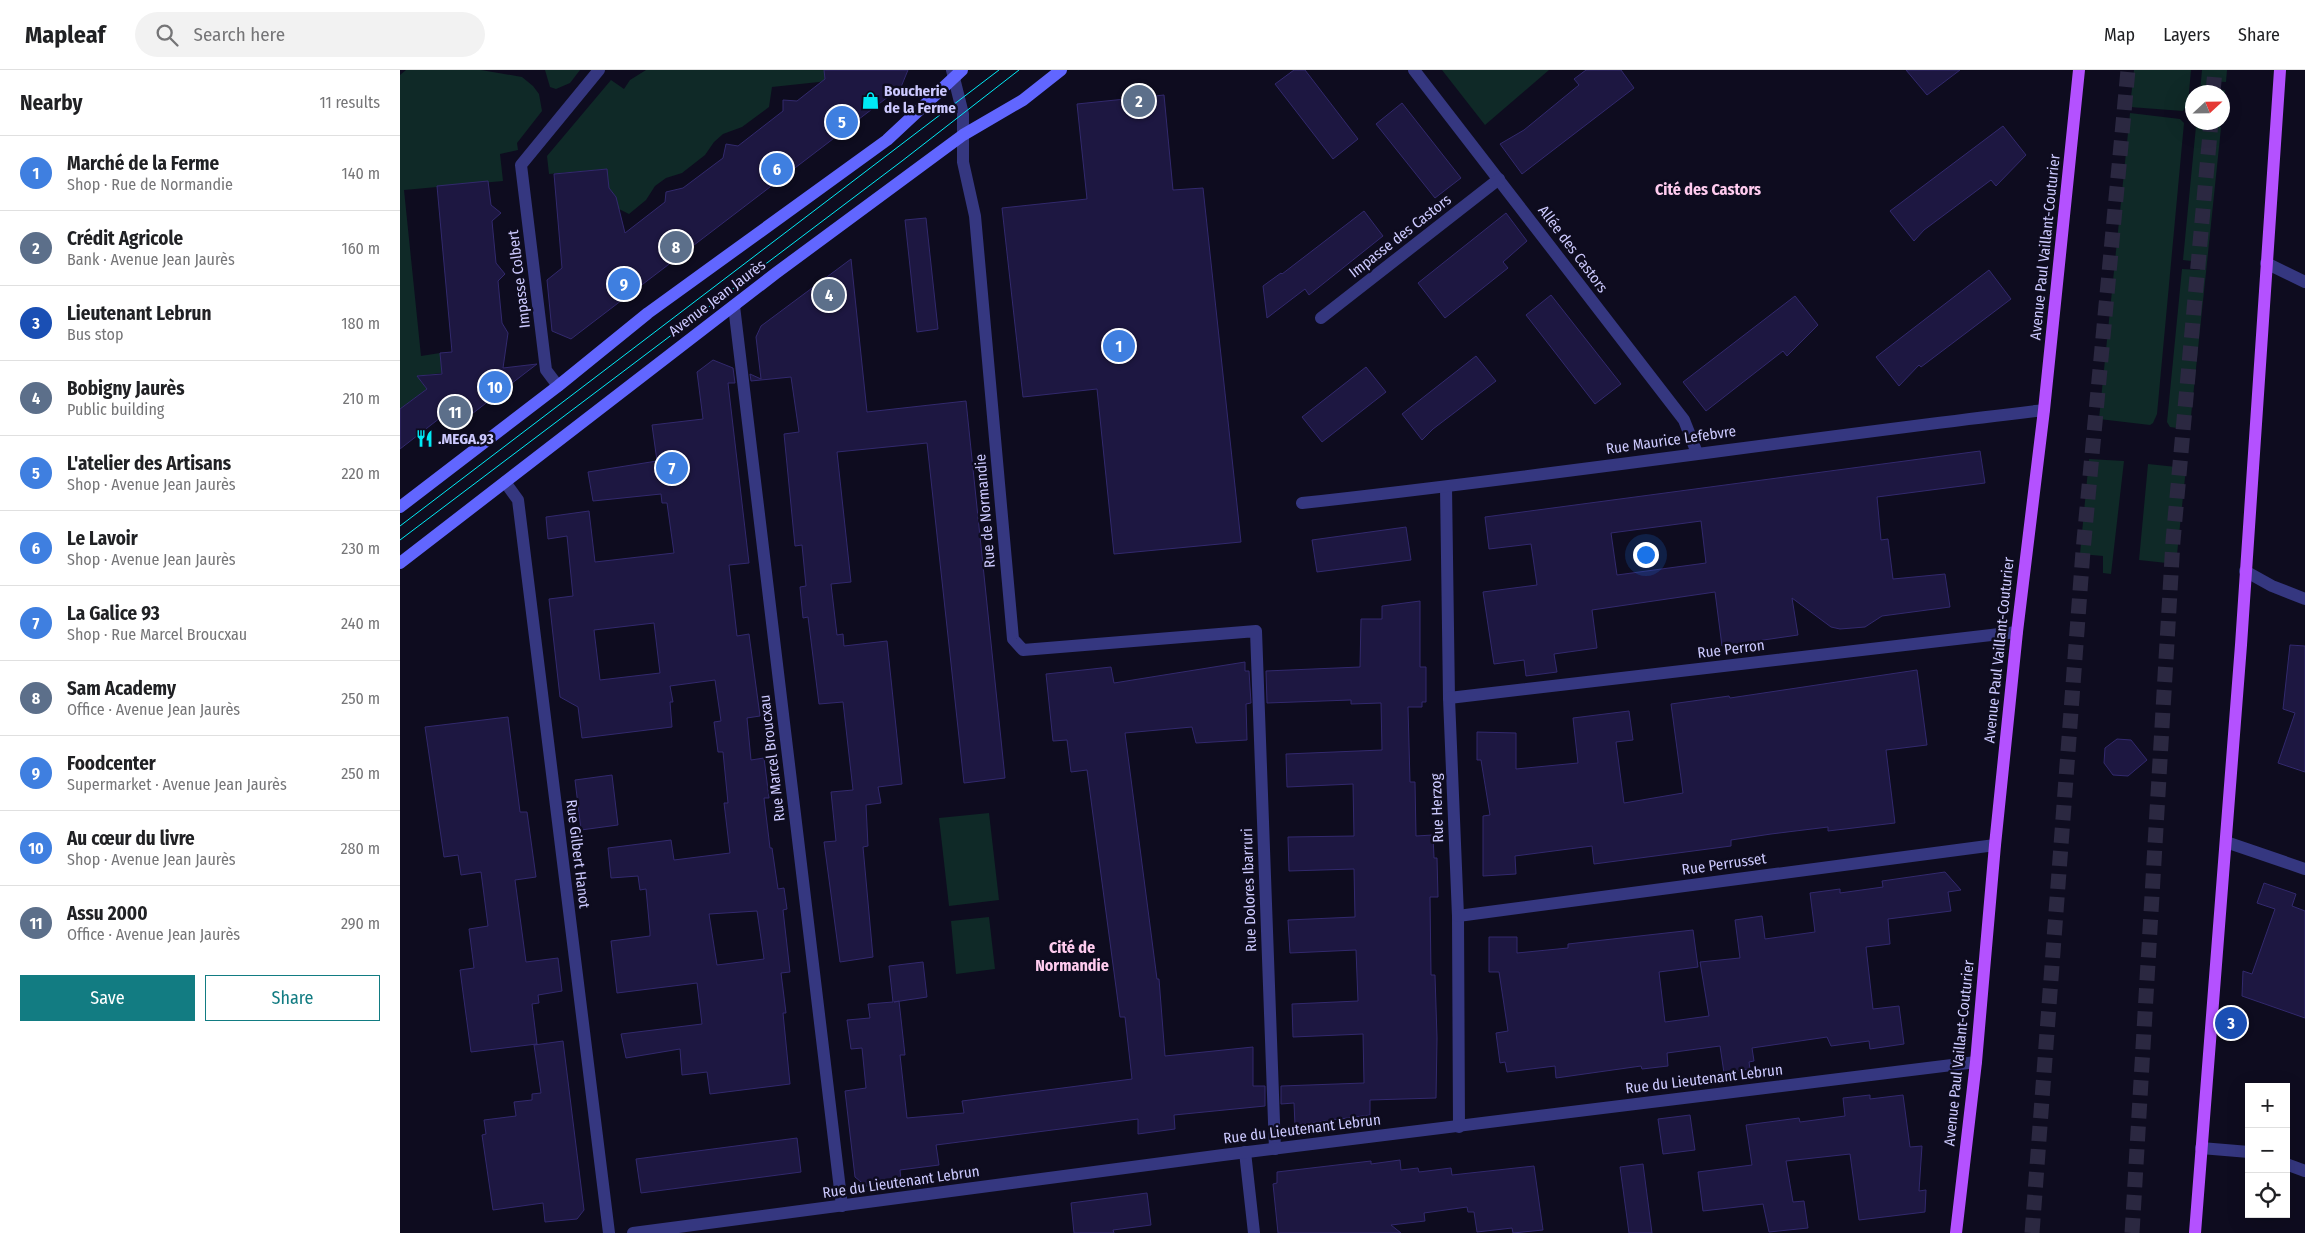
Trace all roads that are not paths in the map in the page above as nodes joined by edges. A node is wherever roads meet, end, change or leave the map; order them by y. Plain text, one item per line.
1 (598, 70) edge
2 (1062, 70) edge
3 (1414, 70) edge
4 (2079, 70) edge
5 (2280, 70) edge
6 (956, 72) edge
7 (963, 135) junction
8 (1499, 179) junction
9 (2266, 263) junction
10 (2305, 282) edge
11 (734, 306) junction
12 (1321, 318) dead end
13 (558, 386) junction
14 (2044, 410) junction
15 (1697, 453) junction
16 (505, 482) junction
17 (1446, 487) junction
18 (1302, 503) dead end
19 (400, 507) edge
20 (400, 562) edge
21 (2245, 571) junction
22 (2305, 599) edge
23 (1256, 631) joint
24 (2017, 632) junction
25 (1449, 698) junction
26 (2226, 842) junction
27 (1995, 845) junction
28 (2305, 869) edge
29 (1458, 916) junction
30 (1976, 1062) junction
31 (1459, 1126) junction
32 (2201, 1148) junction
33 (1275, 1149) junction
34 (1245, 1152) junction
35 (2245, 1152) edge
36 (2290, 1165) edge
37 (2305, 1171) edge
38 (842, 1206) junction
39 (609, 1233) edge
40 (633, 1233) edge
41 (1254, 1233) edge
42 (1956, 1233) edge
43 (2195, 1233) edge

1 - 13 street, Impasse Colbert
2 - 7 street, Avenue Jean Jaurès
3 - 8 street, Allée des Castors
4 - 14 main road, Avenue Paul Vaillant-Couturier
5 - 9 main road
6 - 7 street, Rue de Normandie
6 - 13 street, Avenue Jean Jaurès
7 - 11 street, Avenue Jean Jaurès
7 - 23 street, Rue de Normandie
8 - 12 street, Impasse des Castors
8 - 15 street, Allée des Castors
9 - 10 street
9 - 21 main road
11 - 16 street, Avenue Jean Jaurès
11 - 38 street, Rue Marcel Broucxau
13 - 19 street, Avenue Jean Jaurès
14 - 15 street, Rue Maurice Lefebvre
14 - 24 main road, Avenue Paul Vaillant-Couturier
15 - 17 street, Rue Maurice Lefebvre
16 - 20 street, Avenue Jean Jaurès
16 - 39 street, Rue Gilbert Hanot
17 - 18 street, Rue Maurice Lefebvre
17 - 25 street, Rue Herzog
21 - 22 street
21 - 26 main road
23 - 33 street, Rue Dolores Ibarruri
24 - 25 street, Rue Perron
24 - 27 main road, Avenue Paul Vaillant-Couturier
25 - 29 street, Rue Herzog
26 - 28 street
26 - 32 main road
27 - 29 street, Rue Perrusset
27 - 30 main road, Avenue Paul Vaillant-Couturier
29 - 31 street, Rue Herzog
30 - 31 street, Rue du Lieutenant Lebrun
30 - 42 main road, Avenue Paul Vaillant-Couturier
31 - 33 street, Rue du Lieutenant Lebrun
32 - 35 street
32 - 43 main road
33 - 34 street, Rue du Lieutenant Lebrun
34 - 38 street, Rue du Lieutenant Lebrun
34 - 41 street
36 - 37 street
38 - 40 street, Rue du Lieutenant Lebrun

